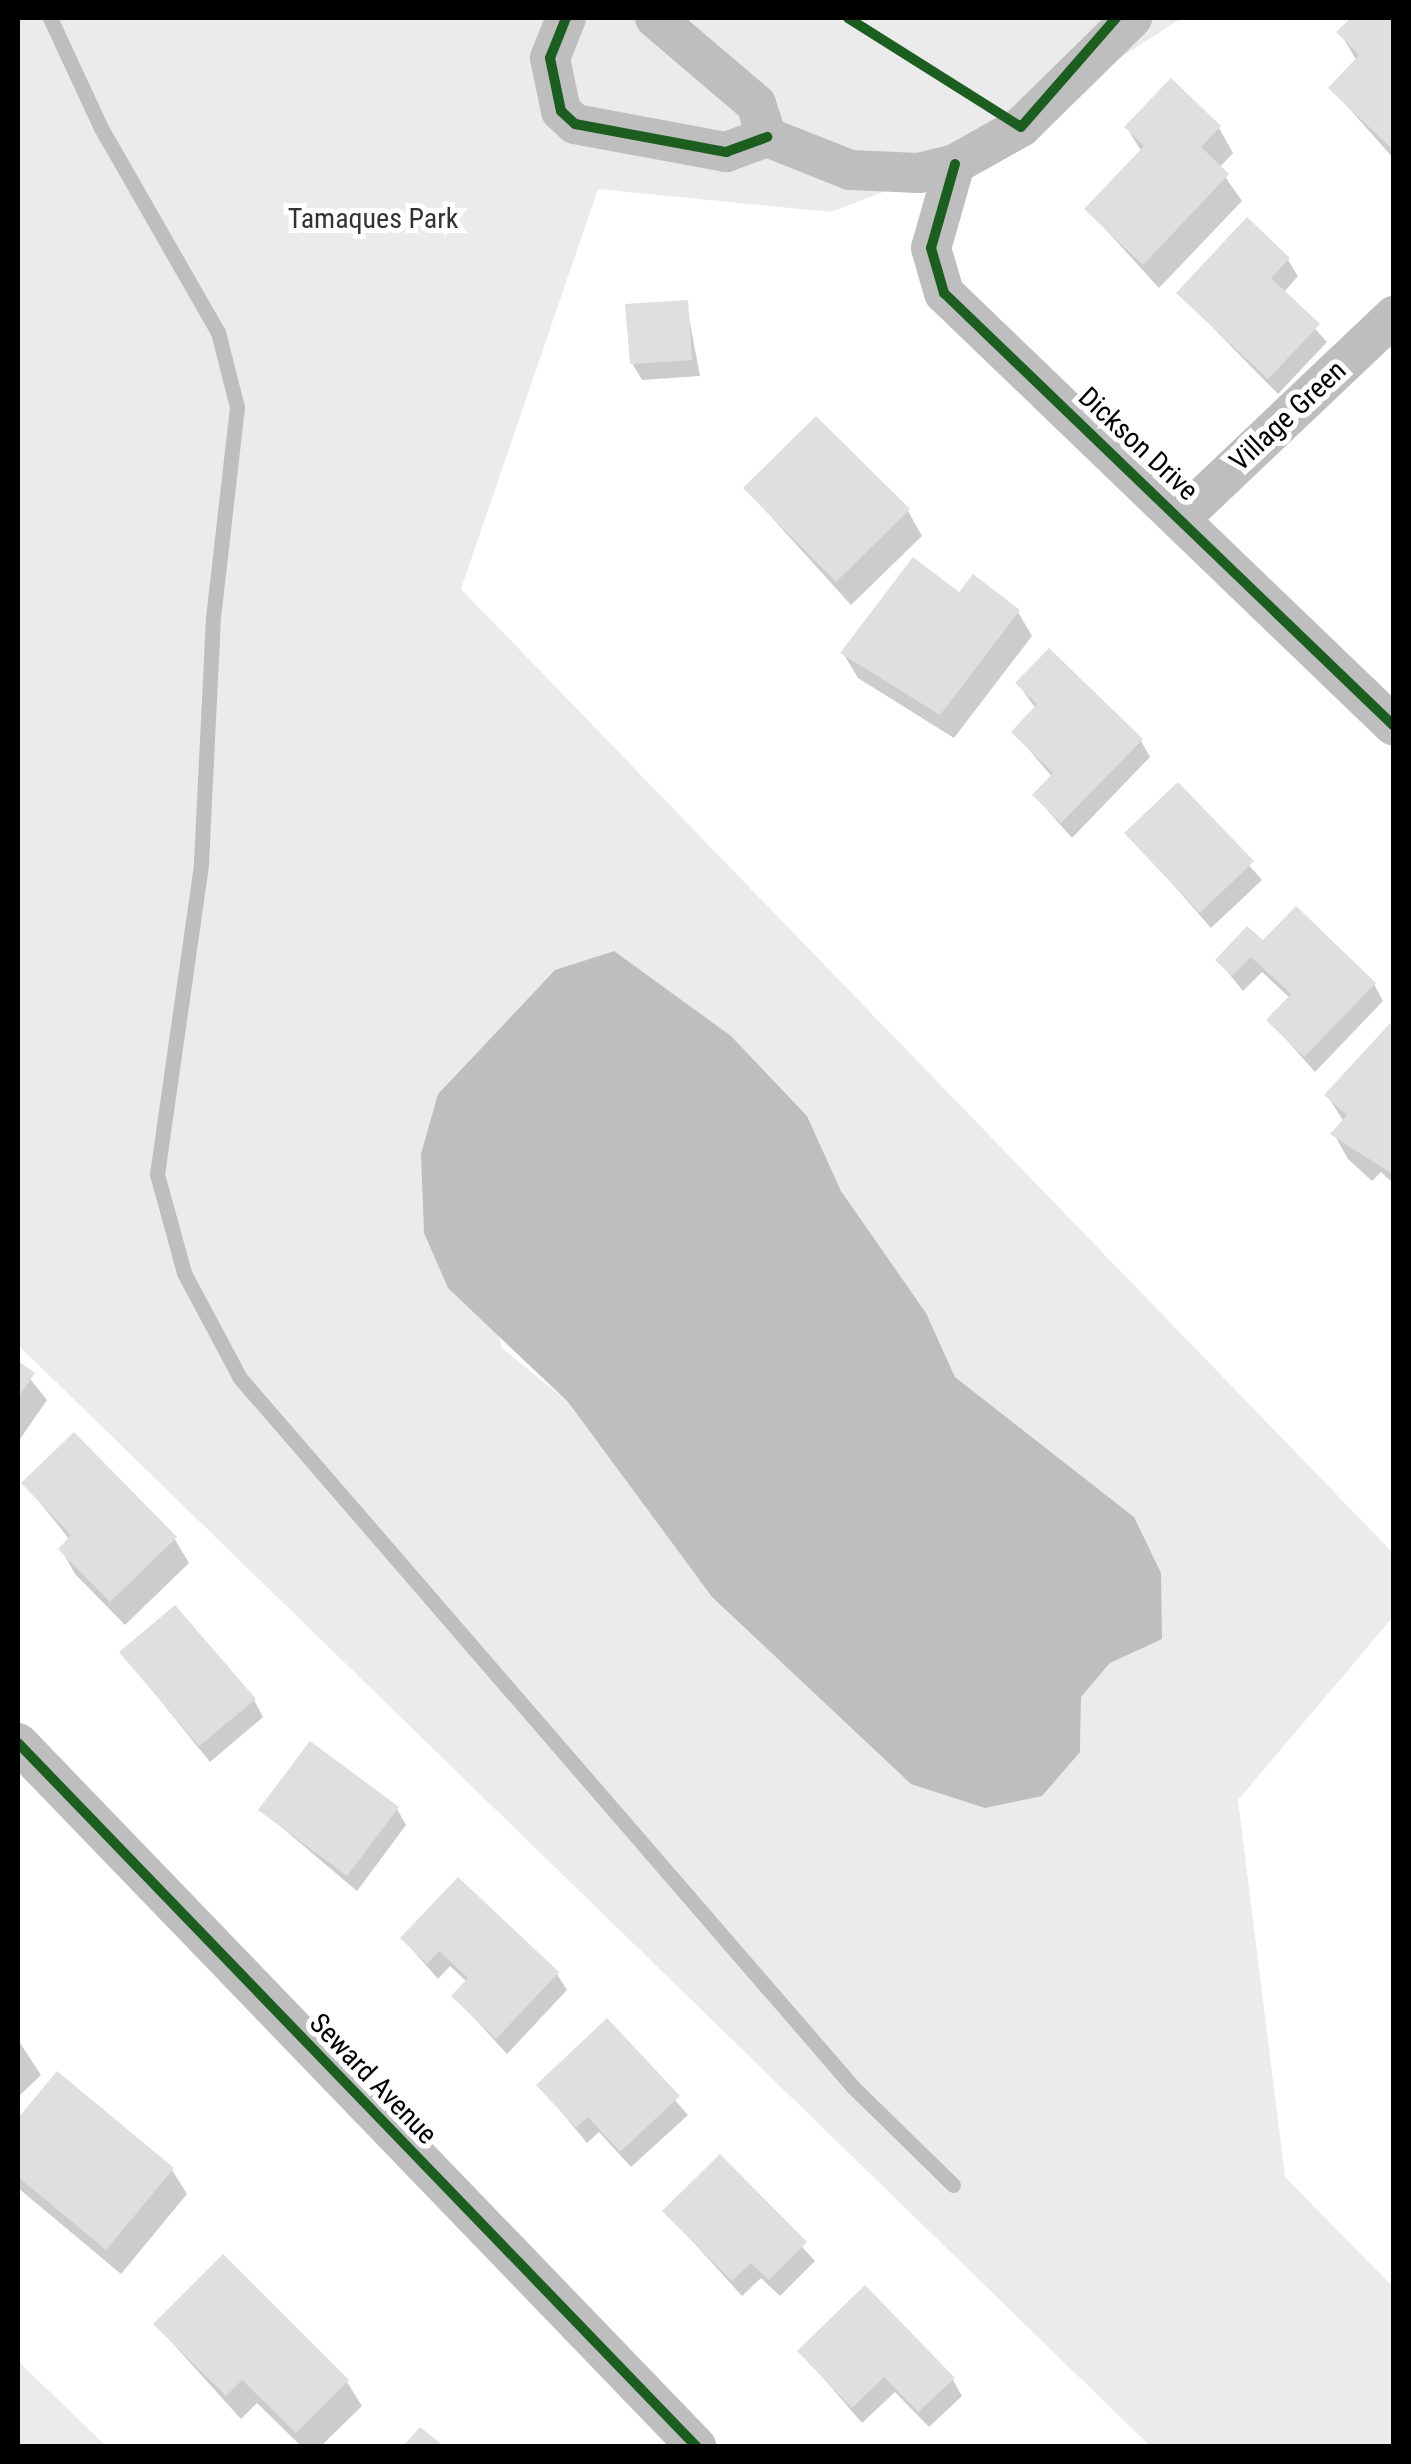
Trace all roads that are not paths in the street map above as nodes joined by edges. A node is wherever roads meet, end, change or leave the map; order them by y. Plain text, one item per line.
1 (654, 18) edge
2 (1132, 18) edge
3 (564, 19) edge
4 (766, 137) junction
5 (954, 164) junction
6 (1394, 316) edge
7 (1182, 516) junction
8 (1394, 726) edge
9 (18, 1743) edge
10 (696, 2446) edge

1 - 4 street
2 - 5 street
3 - 4 street
4 - 5 street
5 - 7 street, Dickson Drive
6 - 7 street, Village Green
7 - 8 street, Dickson Drive
9 - 10 street, Seward Avenue

